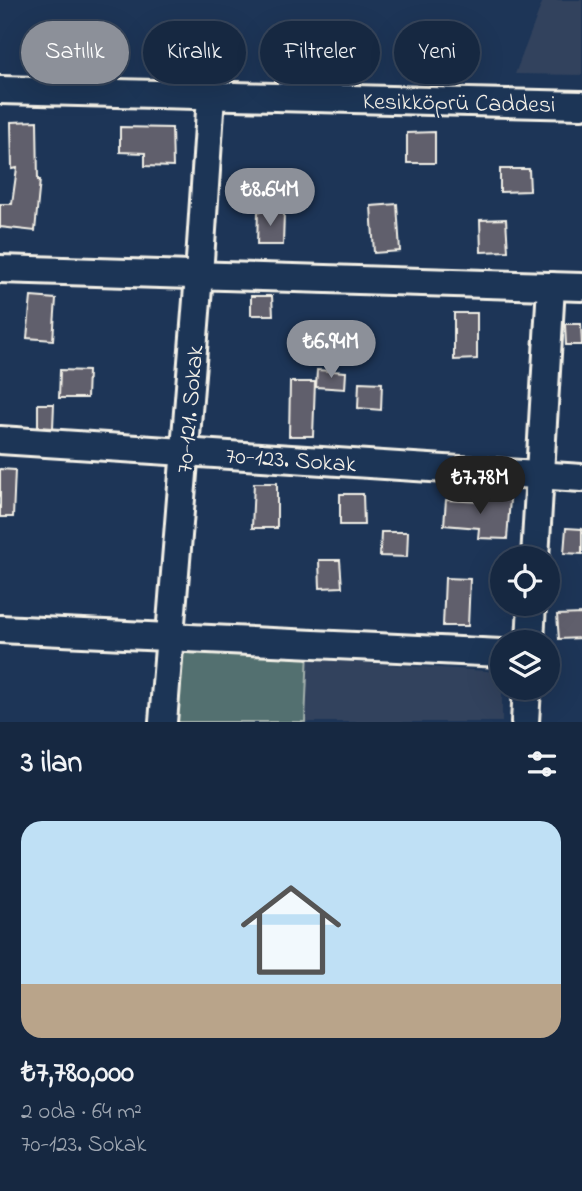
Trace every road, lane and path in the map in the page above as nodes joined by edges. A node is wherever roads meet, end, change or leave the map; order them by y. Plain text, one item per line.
1 (0, 90) edge
2 (211, 96) junction
3 (582, 105) edge
4 (0, 269) edge
5 (199, 275) junction
6 (551, 286) junction
7 (582, 287) edge
8 (0, 440) edge
9 (185, 452) junction
10 (540, 475) junction
11 (582, 478) edge
12 (536, 546) edge
13 (0, 629) edge
14 (170, 637) junction
15 (490, 652) edge
16 (526, 700) edge
17 (163, 722) edge
18 (525, 722) edge

1 - 2 street, Kesikköprü Caddesi
2 - 3 street, Kesikköprü Caddesi
2 - 5 street, 70-121. Sokak
4 - 5 street
5 - 6 street
5 - 9 street, 70-121. Sokak
6 - 7 street
6 - 10 street
8 - 9 street, 70-123. Sokak
9 - 10 street, 70-123. Sokak
9 - 14 street, 70-121. Sokak
10 - 11 street, 70-123. Sokak
10 - 12 street
13 - 14 street
14 - 15 street
14 - 17 street, 70-121. Sokak
16 - 18 street

